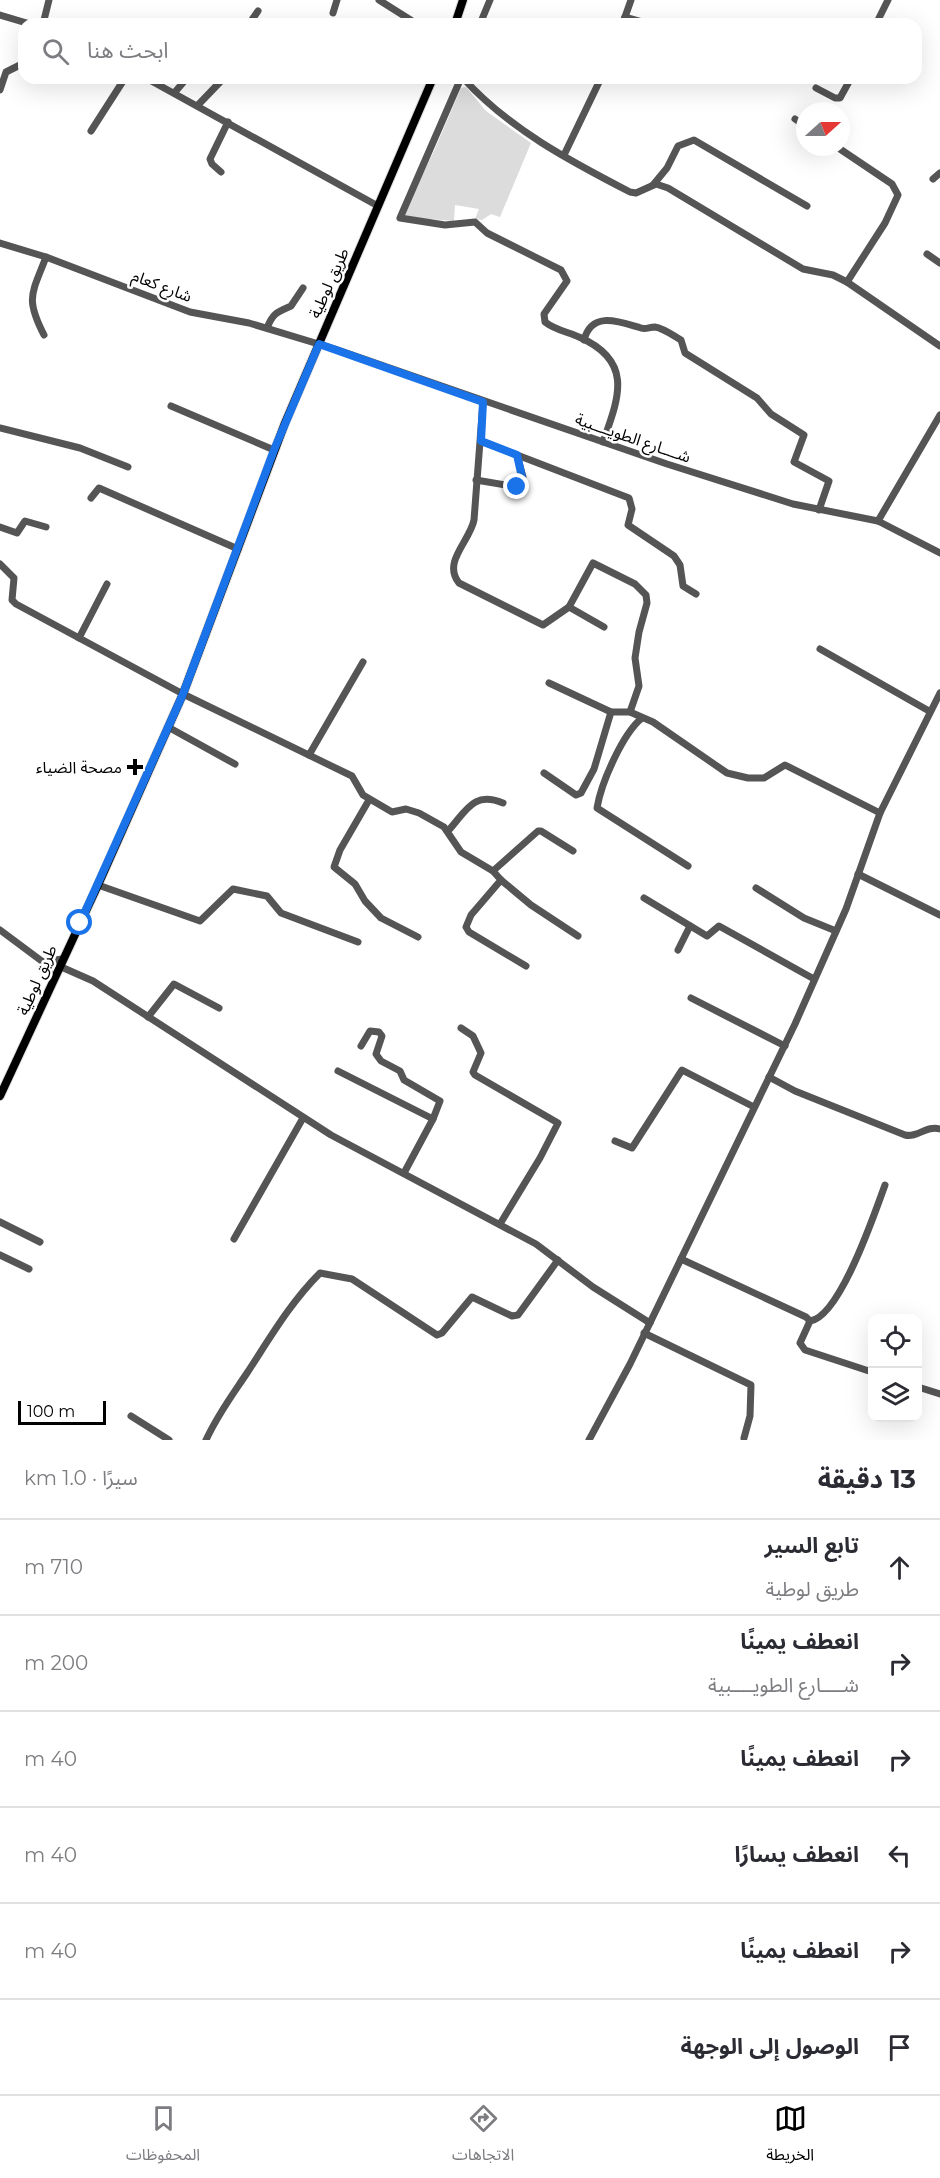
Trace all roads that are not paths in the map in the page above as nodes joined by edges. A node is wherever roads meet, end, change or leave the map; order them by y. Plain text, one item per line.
1 (49, 0) edge
2 (337, 0) edge
3 (380, 0) edge
4 (464, 0) edge
5 (490, 0) edge
6 (631, 0) edge
7 (888, 0) edge
8 (258, 12) dead end
9 (333, 13) dead end
10 (0, 15) edge
11 (44, 18) edge
12 (254, 18) edge
13 (408, 18) edge
14 (457, 18) edge
15 (482, 18) edge
16 (624, 18) edge
17 (879, 18) edge
18 (18, 20) edge
19 (18, 66) edge
20 (120, 84) edge
21 (158, 84) edge
22 (182, 84) edge
23 (218, 84) edge
24 (430, 84) edge
25 (459, 84) edge
26 (468, 84) edge
27 (598, 84) edge
28 (848, 84) edge
29 (816, 88) dead end
30 (0, 90) edge
31 (175, 92) junction
32 (198, 105) junction
33 (228, 123) junction
34 (91, 131) dead end
35 (564, 155) junction
36 (850, 156) edge
37 (221, 172) dead end
38 (940, 173) edge
39 (933, 179) dead end
40 (653, 185) junction
41 (378, 206) junction
42 (807, 206) dead end
43 (0, 243) edge
44 (927, 254) dead end
45 (46, 257) junction
46 (940, 263) edge
47 (847, 282) junction
48 (303, 288) dead end
49 (267, 328) junction
50 (44, 335) dead end
51 (584, 340) junction
52 (319, 344) junction
53 (940, 346) edge
54 (483, 402) junction
55 (171, 406) dead end
56 (940, 415) edge
57 (0, 428) edge
58 (481, 441) junction
59 (603, 442) junction
60 (274, 450) junction
61 (517, 455) junction
62 (128, 467) dead end
63 (476, 480) junction
64 (91, 498) dead end
65 (819, 510) junction
66 (878, 521) junction
67 (0, 527) edge
68 (46, 527) dead end
69 (238, 549) junction
70 (940, 552) edge
71 (0, 564) edge
72 (107, 584) dead end
73 (696, 594) dead end
74 (569, 607) junction
75 (603, 627) dead end
76 (79, 638) junction
77 (820, 649) dead end
78 (363, 662) dead end
79 (549, 683) dead end
80 (940, 693) edge
81 (183, 694) junction
82 (929, 711) junction
83 (611, 712) junction
84 (630, 712) junction
85 (642, 717) junction
86 (168, 727) junction
87 (309, 755) junction
88 (235, 764) dead end
89 (544, 773) dead end
90 (369, 800) junction
91 (503, 803) dead end
92 (880, 813) junction
93 (448, 831) junction
94 (573, 851) dead end
95 (688, 866) dead end
96 (493, 871) junction
97 (858, 874) junction
98 (501, 880) junction
99 (98, 885) junction
100 (756, 888) dead end
101 (644, 898) dead end
102 (940, 915) edge
103 (690, 926) junction
104 (0, 930) edge
105 (836, 931) junction
106 (578, 936) dead end
107 (418, 937) dead end
108 (358, 942) dead end
109 (678, 950) dead end
110 (43, 962) junction
111 (61, 963) junction
112 (526, 966) dead end
113 (54, 979) junction
114 (814, 979) junction
115 (691, 998) dead end
116 (219, 1008) dead end
117 (148, 1017) junction
118 (461, 1028) dead end
119 (361, 1046) dead end
120 (785, 1046) junction
121 (339, 1071) dead end
122 (769, 1077) junction
123 (0, 1096) edge
124 (754, 1107) junction
125 (303, 1118) junction
126 (433, 1119) junction
127 (940, 1129) edge
128 (615, 1140) dead end
129 (404, 1173) junction
130 (885, 1185) dead end
131 (0, 1222) edge
132 (500, 1224) junction
133 (234, 1239) dead end
134 (40, 1242) dead end
135 (0, 1255) edge
136 (681, 1259) junction
137 (558, 1260) junction
138 (29, 1269) dead end
139 (810, 1321) junction
140 (650, 1323) junction
141 (644, 1333) junction
142 (868, 1370) edge
143 (922, 1388) edge
144 (940, 1394) edge
145 (131, 1416) dead end
146 (744, 1438) dead end
147 (169, 1440) edge
148 (206, 1440) edge
149 (589, 1440) edge

1 - 11 street
2 - 9 street
3 - 13 street
4 - 14 main road
5 - 15 street
6 - 16 street
7 - 17 street
8 - 12 street
10 - 18 street
19 - 30 street
20 - 34 street
21 - 31 street
22 - 31 street
23 - 32 street
24 - 41 main road, طريق لوطية
25 - 51 street
26 - 35 street
27 - 35 street
28 - 29 street
31 - 32 street
32 - 33 street
33 - 37 street
33 - 41 street
35 - 40 street
36 - 47 street
38 - 39 street
40 - 42 street
40 - 47 street
41 - 52 main road, طريق لوطية
43 - 45 street, شارع كعام
44 - 46 street
45 - 49 street, شارع كعام
45 - 50 street
47 - 53 street
48 - 49 street
49 - 52 street, شارع كعام
51 - 59 street
51 - 65 street
52 - 54 street, شــــارع الطويــــبية
52 - 60 main road, طريق لوطية
54 - 58 street
54 - 59 street, شــــارع الطويــــبية
55 - 60 street
56 - 66 street
57 - 62 street
58 - 61 street
58 - 63 street
59 - 65 street, شــــارع الطويــــبية
60 - 69 main road, طريق لوطية
61 - 63 street
61 - 73 street
63 - 74 street
64 - 69 street
65 - 66 street, شــــارع الطويــــبية
66 - 70 street, شــــارع الطويــــبية
67 - 68 street
69 - 81 main road, طريق لوطية
71 - 76 street
72 - 76 street
74 - 75 street
74 - 84 street
76 - 81 street
77 - 82 street
78 - 87 street
79 - 83 street
80 - 82 street
81 - 86 main road, طريق لوطية
81 - 87 street
82 - 92 street
83 - 84 street
83 - 89 street
84 - 85 street
85 - 92 street
85 - 95 street
86 - 88 street
86 - 99 main road, طريق لوطية
87 - 90 street
90 - 93 street
90 - 107 street
91 - 93 street
92 - 97 street
93 - 96 street
94 - 96 street
96 - 98 street
97 - 102 street
97 - 105 street
98 - 106 street
98 - 112 street
99 - 108 street
99 - 111 main road, طريق لوطية
100 - 105 street
101 - 103 street
103 - 109 street
103 - 114 street
104 - 110 street
105 - 114 street
110 - 111 street
110 - 113 street
111 - 113 main road, طريق لوطية
111 - 117 street
113 - 123 main road, طريق لوطية
114 - 120 street
115 - 120 street
116 - 117 street
117 - 125 street
118 - 132 street
119 - 126 street
120 - 122 street
121 - 126 street
122 - 124 street
122 - 127 street
124 - 128 street
124 - 136 street
125 - 129 street
125 - 133 street
126 - 129 street
129 - 132 street
130 - 139 street
131 - 134 street
132 - 137 street
135 - 138 street
136 - 139 street
136 - 140 street
137 - 140 street
137 - 148 street
139 - 142 street
140 - 141 street
141 - 146 street
141 - 149 street
143 - 144 street
145 - 147 street

